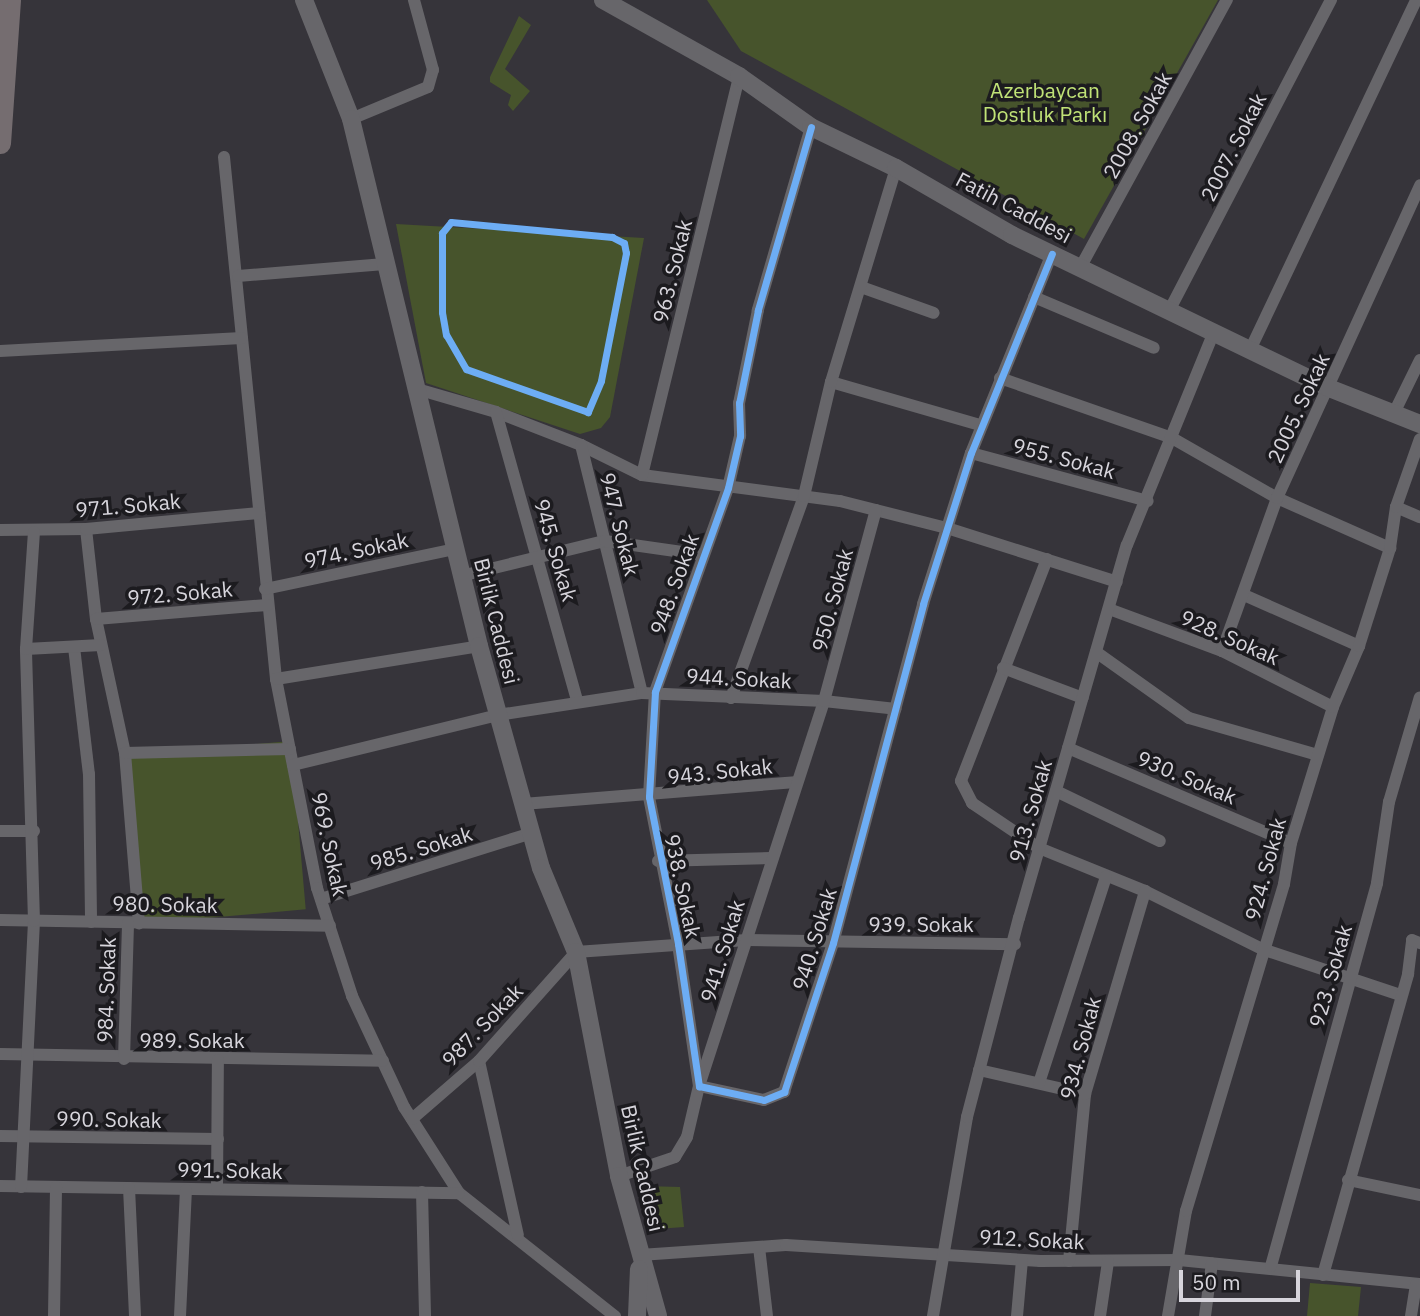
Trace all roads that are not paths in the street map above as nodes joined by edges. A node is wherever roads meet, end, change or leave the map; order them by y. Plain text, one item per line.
1 (10, 0) edge
2 (304, 0) edge
3 (414, 0) edge
4 (603, 0) edge
5 (1227, 0) edge
6 (1331, 0) edge
7 (1416, 0) edge
8 (739, 76) junction
9 (351, 119) junction
10 (811, 127) junction
11 (0, 143) edge
12 (224, 157) dead end
13 (896, 168) junction
14 (1420, 185) edge
15 (1052, 254) junction
16 (385, 264) junction
17 (1080, 268) junction
18 (239, 276) junction
19 (861, 288) junction
20 (1034, 297) junction
21 (1170, 311) junction
22 (934, 313) dead end
23 (1214, 332) junction
24 (242, 338) junction
25 (1154, 348) dead end
26 (1250, 350) junction
27 (0, 351) edge
28 (1420, 360) edge
29 (1000, 377) junction
30 (831, 382) junction
31 (1329, 388) junction
32 (417, 389) junction
33 (496, 412) junction
34 (1394, 413) junction
35 (1420, 424) edge
36 (980, 425) junction
37 (1172, 438) junction
38 (1420, 439) edge
39 (581, 445) junction
40 (971, 453) junction
41 (642, 475) junction
42 (728, 488) junction
43 (804, 496) junction
44 (1278, 498) junction
45 (1148, 501) junction
46 (1396, 508) junction
47 (876, 510) junction
48 (259, 513) junction
49 (1420, 517) edge
50 (947, 528) junction
51 (86, 529) junction
52 (0, 530) edge
53 (34, 532) junction
54 (605, 541) junction
55 (1391, 548) junction
56 (455, 549) junction
57 (703, 555) junction
58 (540, 559) junction
59 (1047, 559) junction
60 (461, 576) junction
61 (1117, 582) junction
62 (265, 589) junction
63 (1244, 595) junction
64 (267, 605) junction
65 (1109, 608) junction
66 (96, 619) junction
67 (101, 645) junction
68 (479, 646) junction
69 (1359, 646) junction
70 (74, 647) junction
71 (26, 649) junction
72 (1222, 651) junction
73 (1096, 652) junction
74 (1003, 667) junction
75 (276, 679) junction
76 (648, 693) junction
77 (1420, 697) edge
78 (731, 698) junction
79 (1083, 698) junction
80 (577, 700) junction
81 (824, 701) junction
82 (1333, 707) junction
83 (896, 709) junction
84 (498, 715) junction
85 (1068, 748) junction
86 (290, 749) junction
87 (125, 753) junction
88 (1318, 755) junction
89 (293, 765) junction
90 (796, 782) junction
91 (1058, 792) junction
92 (649, 797) junction
93 (523, 804) junction
94 (0, 831) edge
95 (34, 831) junction
96 (532, 833) junction
97 (1160, 841) dead end
98 (1291, 842) junction
99 (1039, 848) junction
100 (771, 858) junction
101 (658, 861) junction
102 (1106, 877) junction
103 (1145, 891) junction
104 (321, 899) junction
105 (0, 920) edge
106 (34, 921) junction
107 (90, 922) junction
108 (133, 923) junction
109 (330, 926) junction
110 (747, 940) junction
111 (833, 943) junction
112 (1420, 943) edge
113 (678, 944) junction
114 (1015, 944) junction
115 (1262, 949) junction
116 (576, 952) junction
117 (1414, 976) edge
118 (1349, 981) junction
119 (1400, 995) junction
120 (0, 1054) edge
121 (28, 1055) junction
122 (124, 1059) junction
123 (218, 1060) junction
124 (383, 1061) junction
125 (478, 1061) junction
126 (979, 1070) junction
127 (1039, 1083) junction
128 (699, 1086) junction
129 (1085, 1094) junction
130 (412, 1119) junction
131 (0, 1136) edge
132 (24, 1137) junction
133 (218, 1139) junction
134 (619, 1176) junction
135 (1348, 1180) junction
136 (0, 1186) edge
137 (21, 1187) junction
138 (56, 1187) junction
139 (129, 1188) junction
140 (217, 1189) junction
141 (186, 1190) junction
142 (422, 1192) junction
143 (1419, 1192) edge
144 (459, 1193) junction
145 (518, 1236) junction
146 (759, 1247) junction
147 (941, 1253) junction
148 (640, 1255) junction
149 (1022, 1259) junction
150 (1179, 1259) junction
151 (1069, 1261) junction
152 (1108, 1262) junction
153 (1212, 1263) junction
154 (1270, 1266) junction
155 (1323, 1275) junction
156 (1418, 1284) edge
157 (54, 1316) edge
158 (135, 1316) edge
159 (180, 1316) edge
160 (425, 1316) edge
161 (615, 1316) edge
162 (637, 1316) edge
163 (658, 1316) edge
164 (767, 1316) edge
165 (933, 1316) edge
166 (1017, 1316) edge
167 (1100, 1316) edge
168 (1168, 1316) edge
169 (1205, 1316) edge
170 (1411, 1316) edge

1 - 11 main road
2 - 9 main road, Birlik Caddesi
3 - 9 street
4 - 8 main road, Fatih Caddesi
5 - 17 street, 2008. Sokak
6 - 21 street, 2007. Sokak
7 - 26 street
8 - 10 main road, Fatih Caddesi
8 - 41 street, 963. Sokak
9 - 16 main road, Birlik Caddesi
10 - 13 main road, Fatih Caddesi
10 - 42 street, 948. Sokak
12 - 18 street, 969. Sokak
13 - 15 main road, Fatih Caddesi
13 - 19 street
14 - 31 street, 2005. Sokak
15 - 17 main road, Fatih Caddesi
15 - 20 street, 940. Sokak
16 - 18 street
16 - 32 main road, Birlik Caddesi
17 - 21 main road, Fatih Caddesi
18 - 24 street, 969. Sokak
19 - 22 street
19 - 30 street
20 - 25 street
20 - 29 street, 940. Sokak
21 - 23 main road, Fatih Caddesi
23 - 26 main road, Fatih Caddesi
23 - 37 street, 913. Sokak
24 - 27 street
24 - 48 street, 969. Sokak
26 - 31 main road, Fatih Caddesi
28 - 34 street
29 - 36 street, 940. Sokak
29 - 37 street
30 - 36 street
30 - 43 street
31 - 34 main road, Fatih Caddesi
31 - 44 street, 2005. Sokak
32 - 33 street
32 - 56 main road, Birlik Caddesi
33 - 39 street
33 - 58 street, 945. Sokak
34 - 35 main road, Fatih Caddesi
36 - 40 street, 940. Sokak
37 - 44 street
37 - 45 street, 913. Sokak
38 - 46 street, 924. Sokak
39 - 41 street
39 - 54 street, 947. Sokak
40 - 45 street, 955. Sokak
40 - 50 street, 940. Sokak
41 - 42 street
42 - 43 street
42 - 57 street, 948. Sokak
43 - 47 street
43 - 78 street
44 - 55 street
44 - 63 street, 2005. Sokak
45 - 61 street, 913. Sokak
46 - 49 street
46 - 55 street, 924. Sokak
47 - 50 street
47 - 81 street, 950. Sokak
48 - 51 street, 971. Sokak
48 - 62 street, 969. Sokak
50 - 59 street
50 - 83 street, 940. Sokak
51 - 53 street, 971. Sokak
51 - 66 street, 984. Sokak
52 - 53 street, 971. Sokak
53 - 71 street
54 - 57 street
54 - 58 street
54 - 76 street, 947. Sokak
55 - 69 street, 924. Sokak
56 - 60 main road, Birlik Caddesi
56 - 62 street, 974. Sokak
57 - 76 street, 948. Sokak
58 - 60 street
58 - 80 street, 945. Sokak
59 - 61 street
59 - 74 street
60 - 68 main road, Birlik Caddesi
61 - 65 street, 913. Sokak
62 - 64 street, 969. Sokak
63 - 69 street
63 - 72 street, 2005. Sokak
64 - 66 street, 972. Sokak
64 - 75 street, 969. Sokak
65 - 72 street, 928. Sokak
65 - 73 street, 913. Sokak
66 - 67 street, 984. Sokak
67 - 70 street
67 - 87 street, 984. Sokak
68 - 75 street
68 - 84 main road, Birlik Caddesi
69 - 82 street, 924. Sokak
70 - 71 street
70 - 107 street
71 - 95 street
72 - 82 street, 928. Sokak
73 - 79 street, 913. Sokak
73 - 88 street
74 - 79 street
74 - 99 street
75 - 86 street, 969. Sokak
76 - 78 street, 944. Sokak
76 - 80 street, 944. Sokak
76 - 92 street, 938. Sokak
77 - 118 street, 923. Sokak
78 - 81 street, 944. Sokak
79 - 85 street, 913. Sokak
80 - 84 street, 944. Sokak
81 - 83 street, 944. Sokak
81 - 90 street, 941. Sokak
82 - 88 street, 924. Sokak
83 - 111 street, 940. Sokak
84 - 89 street, 944. Sokak
84 - 93 main road, Birlik Caddesi
85 - 91 street, 913. Sokak
85 - 98 street, 930. Sokak
86 - 87 street
86 - 89 street, 969. Sokak
87 - 108 street, 984. Sokak
88 - 98 street, 924. Sokak
89 - 104 street, 969. Sokak
90 - 92 street, 943. Sokak
90 - 100 street, 941. Sokak
91 - 97 street
91 - 99 street, 913. Sokak
92 - 93 street, 943. Sokak
92 - 101 street, 938. Sokak
93 - 96 main road, Birlik Caddesi
94 - 95 street
95 - 106 street
96 - 104 street, 985. Sokak
96 - 116 main road, Birlik Caddesi
98 - 115 street, 924. Sokak
99 - 102 street
99 - 114 street, 913. Sokak
100 - 101 street
100 - 110 street, 941. Sokak
101 - 113 street, 938. Sokak
102 - 103 street
102 - 127 street
103 - 115 street
103 - 129 street, 934. Sokak
104 - 109 street, 969. Sokak
105 - 106 street, 980. Sokak
106 - 107 street, 980. Sokak
106 - 121 street
107 - 108 street, 980. Sokak
108 - 109 street, 980. Sokak
108 - 122 street, 984. Sokak
109 - 124 street, 969. Sokak
110 - 111 street, 939. Sokak
110 - 113 street, 939. Sokak
110 - 128 street, 941. Sokak
111 - 114 street, 939. Sokak
111 - 128 street, 940. Sokak
112 - 117 street
113 - 116 street, 939. Sokak
113 - 128 street, 938. Sokak
114 - 126 street, 913. Sokak
115 - 118 street
115 - 150 street, 924. Sokak
116 - 125 street, 987. Sokak
116 - 134 main road, Birlik Caddesi
117 - 119 street
118 - 119 street
118 - 154 street, 923. Sokak
119 - 135 street
120 - 121 street, 989. Sokak
121 - 122 street, 989. Sokak
121 - 132 street
122 - 123 street, 989. Sokak
123 - 124 street, 989. Sokak
123 - 133 street
124 - 130 street, 969. Sokak
125 - 130 street, 987. Sokak
125 - 145 street
126 - 127 street
126 - 147 street, 913. Sokak
127 - 129 street
128 - 134 street, 941. Sokak
129 - 151 street, 934. Sokak
130 - 144 street, 969. Sokak
131 - 132 street, 990. Sokak
132 - 133 street, 990. Sokak
132 - 137 street
133 - 140 street
134 - 148 main road, Birlik Caddesi
135 - 143 street
135 - 155 street
136 - 137 street, 991. Sokak
137 - 138 street, 991. Sokak
138 - 139 street, 991. Sokak
138 - 157 street
139 - 141 street, 991. Sokak
139 - 158 street
140 - 141 street, 991. Sokak
140 - 142 street, 991. Sokak
141 - 159 street
142 - 144 street, 991. Sokak
142 - 160 street
144 - 145 street, 969. Sokak
145 - 161 street, 969. Sokak
146 - 147 street, 912. Sokak
146 - 148 street, 912. Sokak
146 - 164 street
147 - 149 street, 912. Sokak
147 - 165 street, 913. Sokak
148 - 162 main road, Birlik Caddesi
148 - 163 main road, Birlik Caddesi
149 - 151 street, 912. Sokak
149 - 166 street
150 - 152 street, 912. Sokak
150 - 153 street, 912. Sokak
150 - 168 street, 924. Sokak
151 - 152 street, 912. Sokak
152 - 167 street
153 - 154 street, 912. Sokak
153 - 169 street
154 - 155 street, 912. Sokak
155 - 156 street, 912. Sokak
156 - 170 street

